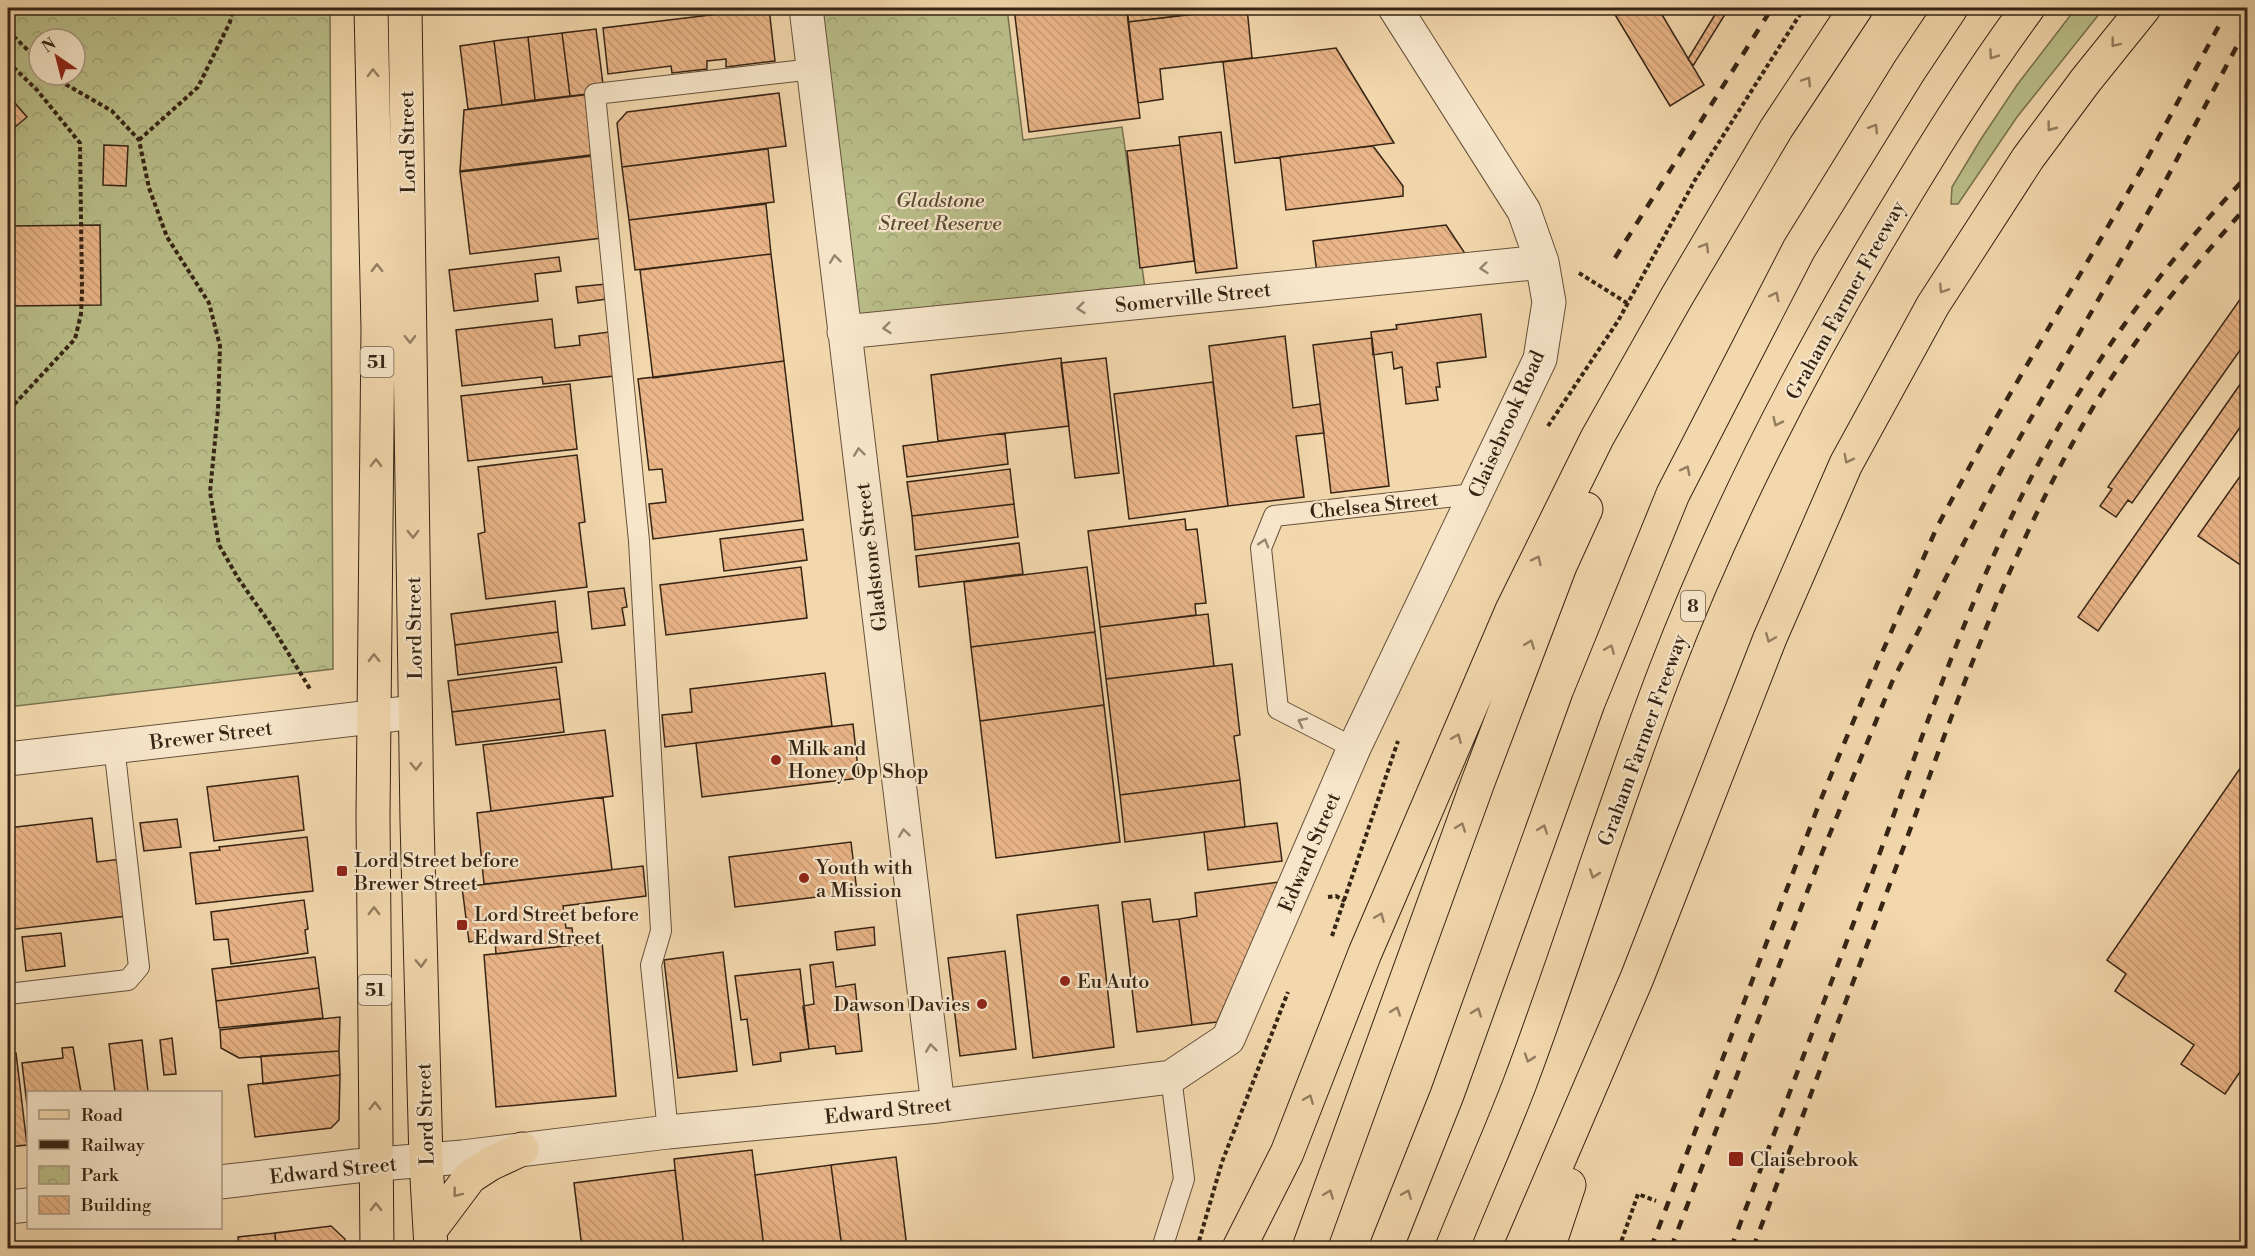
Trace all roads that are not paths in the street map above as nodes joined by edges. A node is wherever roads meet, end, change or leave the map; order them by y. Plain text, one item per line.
1 (377, 8) edge
2 (405, 8) edge
3 (806, 8) edge
4 (1395, 8) edge
5 (1856, 8) edge
6 (1952, 8) edge
7 (2028, 8) edge
8 (2144, 8) edge
9 (813, 69) junction
10 (1542, 262) junction
11 (1676, 298) junction
12 (844, 332) junction
13 (1474, 494) junction
14 (416, 712) junction
15 (375, 716) junction
16 (114, 746) junction
17 (1354, 748) junction
18 (8, 759) edge
19 (1637, 978) junction
20 (8, 994) edge
21 (1172, 1077) junction
22 (938, 1106) junction
23 (668, 1132) junction
24 (522, 1149) junction
25 (426, 1161) junction
26 (376, 1165) junction
27 (222, 1182) edge
28 (27, 1205) edge
29 (8, 1207) edge
30 (431, 1239) edge
31 (377, 1248) edge
32 (1162, 1248) edge
33 (1239, 1248) edge
34 (1309, 1248) edge
35 (1386, 1248) edge
36 (1452, 1248) edge
37 (1521, 1248) edge
38 (1548, 1248) edge

15 -> 1 main road, Lord Street / 51
2 -> 14 main road, Lord Street / 51
3 - 9 street, Gladstone Street
4 - 10 street, Claisebrook Road
11 -> 5 main road
35 -> 6 main road
7 -> 36 main road, Graham Farmer Freeway / 8
8 -> 19 main road
12 -> 9 street, Gladstone Street
9 - 23 lane
10 -> 12 street, Somerville Street
10 - 13 street, Claisebrook Road
33 -> 11 main road
34 -> 11 main road
22 -> 12 street, Gladstone Street
13 - 17 street, Claisebrook Road
17 -> 13 lane, Chelsea Street
14 - 15 street, Brewer Street
14 -> 25 main road, Lord Street / 51
15 - 16 street, Brewer Street
26 -> 15 main road, Lord Street / 51
16 - 18 street, Brewer Street
16 - 20 lane
17 - 21 street, Edward Street
19 - 37 main road
19 - 38 main road
21 - 22 street, Edward Street
21 - 32 lane
22 - 23 street, Edward Street
23 - 24 street, Edward Street
24 - 25 street, Edward Street
24 -> 30 main road
25 - 26 street, Edward Street
25 - 30 main road, Lord Street / 51
26 - 27 street, Edward Street
31 -> 26 main road, Lord Street / 51
28 - 29 street

